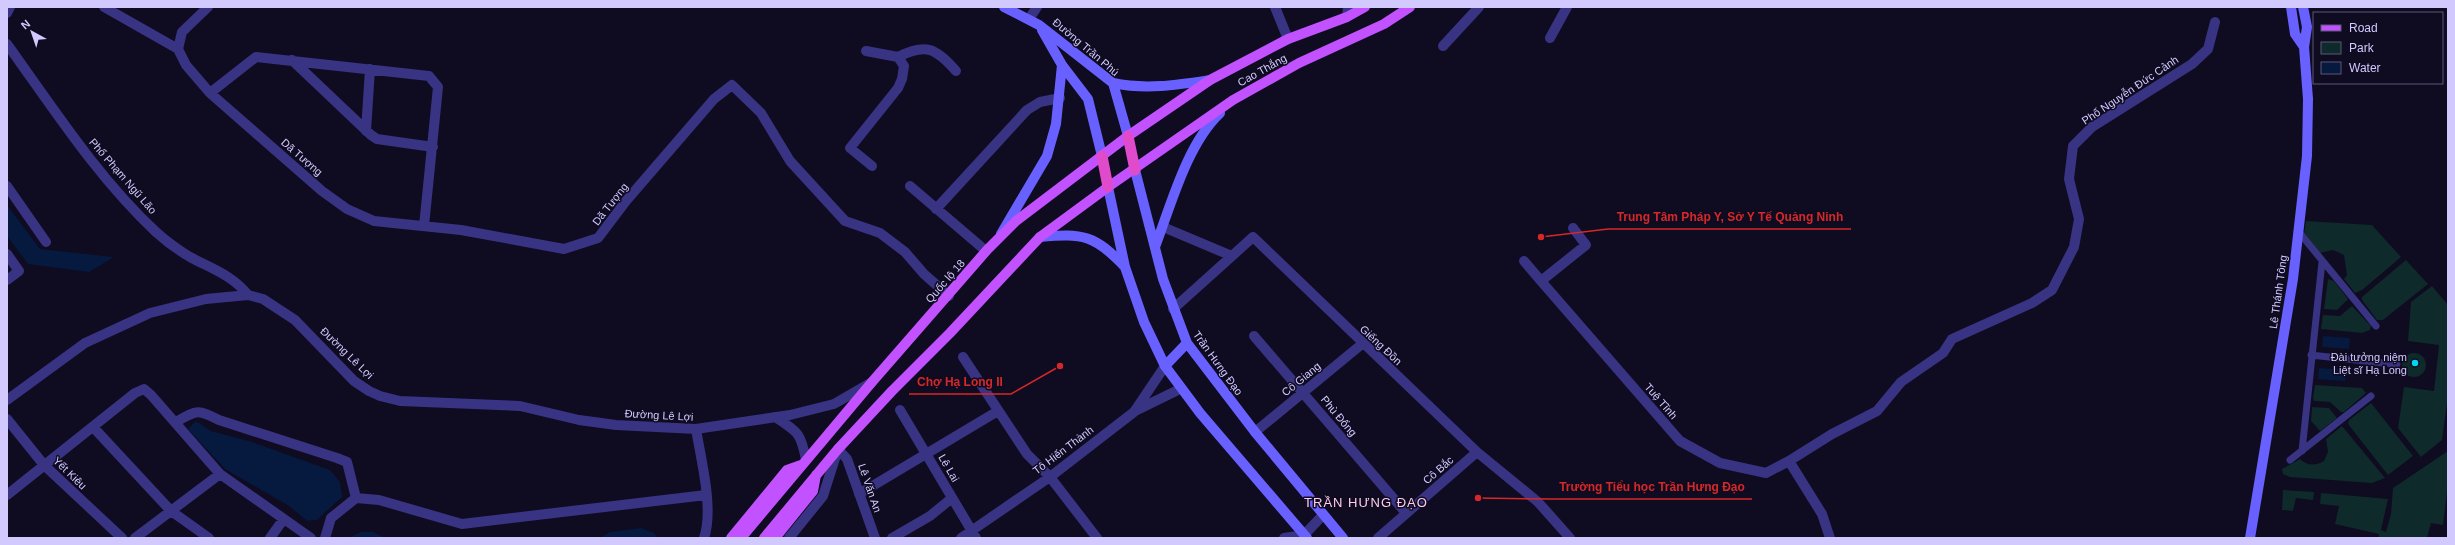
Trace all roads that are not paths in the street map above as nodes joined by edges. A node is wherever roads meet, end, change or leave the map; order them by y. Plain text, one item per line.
1 (10, 7) edge
2 (104, 7) edge
3 (208, 7) edge
4 (1004, 7) edge
5 (1037, 7) edge
6 (1275, 7) edge
7 (1365, 7) edge
8 (1410, 7) edge
9 (1479, 7) edge
10 (1567, 7) edge
11 (2291, 7) edge
12 (2304, 7) edge
13 (1348, 12) edge
14 (7, 13) edge
15 (1029, 19) junction
16 (2215, 22) dead end
17 (1040, 25) junction
18 (1550, 38) dead end
19 (1288, 39) junction
20 (7, 44) edge
21 (1443, 46) dead end
22 (2304, 47) junction
23 (178, 49) junction
24 (866, 51) dead end
25 (898, 57) junction
26 (292, 60) junction
27 (1062, 65) junction
28 (370, 69) junction
29 (956, 71) dead end
30 (1210, 80) junction
31 (1113, 82) junction
32 (210, 92) junction
33 (1060, 98) junction
34 (1233, 100) junction
35 (366, 131) junction
36 (1128, 136) junction
37 (433, 147) junction
38 (1102, 156) junction
39 (872, 166) dead end
40 (1134, 170) junction
41 (7, 186) edge
42 (910, 186) dead end
43 (1108, 187) junction
44 (936, 209) junction
45 (424, 226) junction
46 (1163, 226) junction
47 (1573, 228) dead end
48 (2298, 231) junction
49 (1040, 236) junction
50 (999, 238) junction
51 (46, 242) dead end
52 (1155, 246) junction
53 (986, 251) junction
54 (7, 254) edge
55 (1232, 256) junction
56 (1524, 261) dead end
57 (2322, 262) junction
58 (1125, 267) junction
59 (7, 280) edge
60 (1541, 281) junction
61 (248, 295) junction
62 (949, 296) junction
63 (1172, 309) junction
64 (2376, 326) dead end
65 (1254, 336) dead end
66 (1187, 343) junction
67 (1362, 344) junction
68 (2312, 355) junction
69 (963, 357) dead end
70 (2390, 364) dead end
71 (1165, 366) junction
72 (872, 382) junction
73 (1180, 389) junction
74 (1304, 393) junction
75 (2372, 396) dead end
76 (7, 400) edge
77 (900, 410) dead end
78 (998, 411) junction
79 (1134, 412) junction
80 (775, 416) junction
81 (7, 419) edge
82 (176, 422) junction
83 (93, 427) junction
84 (696, 429) junction
85 (1255, 432) junction
86 (838, 449) junction
87 (2302, 451) junction
88 (1477, 452) junction
89 (927, 455) junction
90 (2290, 460) dead end
91 (1789, 461) junction
92 (804, 462) junction
93 (44, 465) junction
94 (790, 472) junction
95 (220, 474) junction
96 (1050, 477) junction
97 (810, 489) junction
98 (859, 494) junction
99 (7, 495) edge
100 (706, 495) junction
101 (356, 498) junction
102 (952, 498) junction
103 (171, 511) junction
104 (1406, 513) junction
105 (1323, 515) junction
106 (283, 520) junction
107 (973, 535) edge
108 (1306, 536) edge
109 (122, 538) edge
110 (136, 538) edge
111 (209, 538) edge
112 (270, 538) edge
113 (312, 538) edge
114 (324, 538) edge
115 (704, 538) edge
116 (730, 538) edge
117 (741, 538) edge
118 (764, 538) edge
119 (775, 538) edge
120 (789, 538) edge
121 (875, 538) edge
122 (892, 538) edge
123 (961, 538) edge
124 (1097, 538) edge
125 (1284, 538) edge
126 (1342, 538) edge
127 (1378, 538) edge
128 (1570, 538) edge
129 (1830, 538) edge
130 (2250, 538) edge

1 - 14 street
2 - 23 street
3 - 23 street
4 - 15 main road, Đường Trần Phú
5 - 15 street
6 - 19 street
7 - 13 main road, Cao Thắng
8 - 34 main road, Cao Thắng
9 - 21 street
10 - 18 street
11 - 22 main road, Lê Thánh Tông
12 - 22 main road, Lê Thánh Tông
13 - 19 main road, Cao Thắng
15 - 17 main road, Đường Trần Phú
16 - 91 street, Phố Nguyễn Đức Cảnh
17 - 27 main road, Đường Trần Phú
17 - 31 main road, Đường Trần Phú
19 - 30 main road, Cao Thắng
20 - 61 street, Phố Phạm Ngũ Lão
22 - 48 main road, Lê Thánh Tông
23 - 32 street, Dã Tượng
24 - 25 street
25 - 29 street
25 - 39 street
26 - 28 street
26 - 32 street
26 - 35 street
27 - 33 main road
27 - 38 main road, Đường Trần Phú
28 - 35 street
28 - 37 street
30 - 31 main road
30 - 36 main road, Cao Thắng
31 - 36 main road, Đường Trần Phú
32 - 45 street, Dã Tượng
33 - 44 street
33 - 50 main road
34 - 40 main road, Cao Thắng
34 - 46 main road
35 - 37 street
36 - 38 main road, Quốc lộ 18
36 - 40 highway
37 - 45 street
38 - 43 highway
38 - 50 main road, Quốc lộ 18
40 - 43 main road
40 - 52 main road, Trần Hưng Đạo
41 - 51 street
42 - 44 street
43 - 49 main road
43 - 58 main road
44 - 53 street
45 - 62 street, Dã Tượng
46 - 52 main road
46 - 55 street
47 - 60 street
48 - 57 street
48 - 130 main road, Lê Thánh Tông
49 - 58 main road
49 - 86 main road
50 - 53 main road, Quốc lộ 18
52 - 63 main road, Trần Hưng Đạo
53 - 62 main road, Quốc lộ 18
54 - 59 street
55 - 63 street
55 - 67 street, Giếng Đồn
56 - 60 street, Tuệ Tĩnh
57 - 64 street
57 - 68 street
58 - 71 main road
60 - 91 street, Tuệ Tĩnh
61 - 76 street, Đường Lê Lợi
61 - 84 street, Đường Lê Lợi
62 - 72 main road, Quốc lộ 18
63 - 66 main road, Trần Hưng Đạo
65 - 74 street, Phù Đổng
66 - 71 main road
66 - 85 main road, Trần Hưng Đạo
67 - 74 street, Cô Giang
67 - 88 street, Giếng Đồn
68 - 70 street
68 - 87 street
69 - 78 street
71 - 73 main road
71 - 79 street, Tô Hiến Thành
72 - 80 street, Đường Lê Lợi
72 - 92 main road, Quốc lộ 18
73 - 79 street
73 - 108 main road
74 - 85 street, Cô Giang
74 - 104 street, Phù Đổng
75 - 87 street
77 - 89 street, Lê Lai
78 - 89 street
78 - 96 street
79 - 96 street, Tô Hiến Thành
80 - 84 street, Đường Lê Lợi
80 - 92 street
81 - 93 street, Yết Kiêu
82 - 83 street
82 - 95 street
82 - 101 street
83 - 93 street
83 - 103 street
84 - 100 street
85 - 105 main road, Trần Hưng Đạo
86 - 97 main road
86 - 98 street, Lê Văn An
86 - 120 street
87 - 90 street
88 - 104 street, Cô Bắc
88 - 128 street, Giếng Đồn
89 - 98 street
89 - 102 street, Lê Lai
91 - 129 street
92 - 94 main road, Quốc lộ 18
93 - 99 street
93 - 109 street, Yết Kiêu
94 - 116 main road, Quốc lộ 18
94 - 117 main road, Quốc lộ 18
95 - 103 street
95 - 106 street
96 - 107 street, Tô Hiến Thành
96 - 124 street
97 - 118 main road
97 - 119 main road
98 - 121 street, Lê Văn An
100 - 101 street
100 - 115 street
101 - 114 street
102 - 107 street, Lê Lai
102 - 122 street
103 - 110 street
103 - 111 street
104 - 127 street, Cô Bắc
105 - 108 street
105 - 126 main road, Trần Hưng Đạo
106 - 112 street
106 - 113 street
107 - 123 street, Tô Hiến Thành
108 - 125 street

